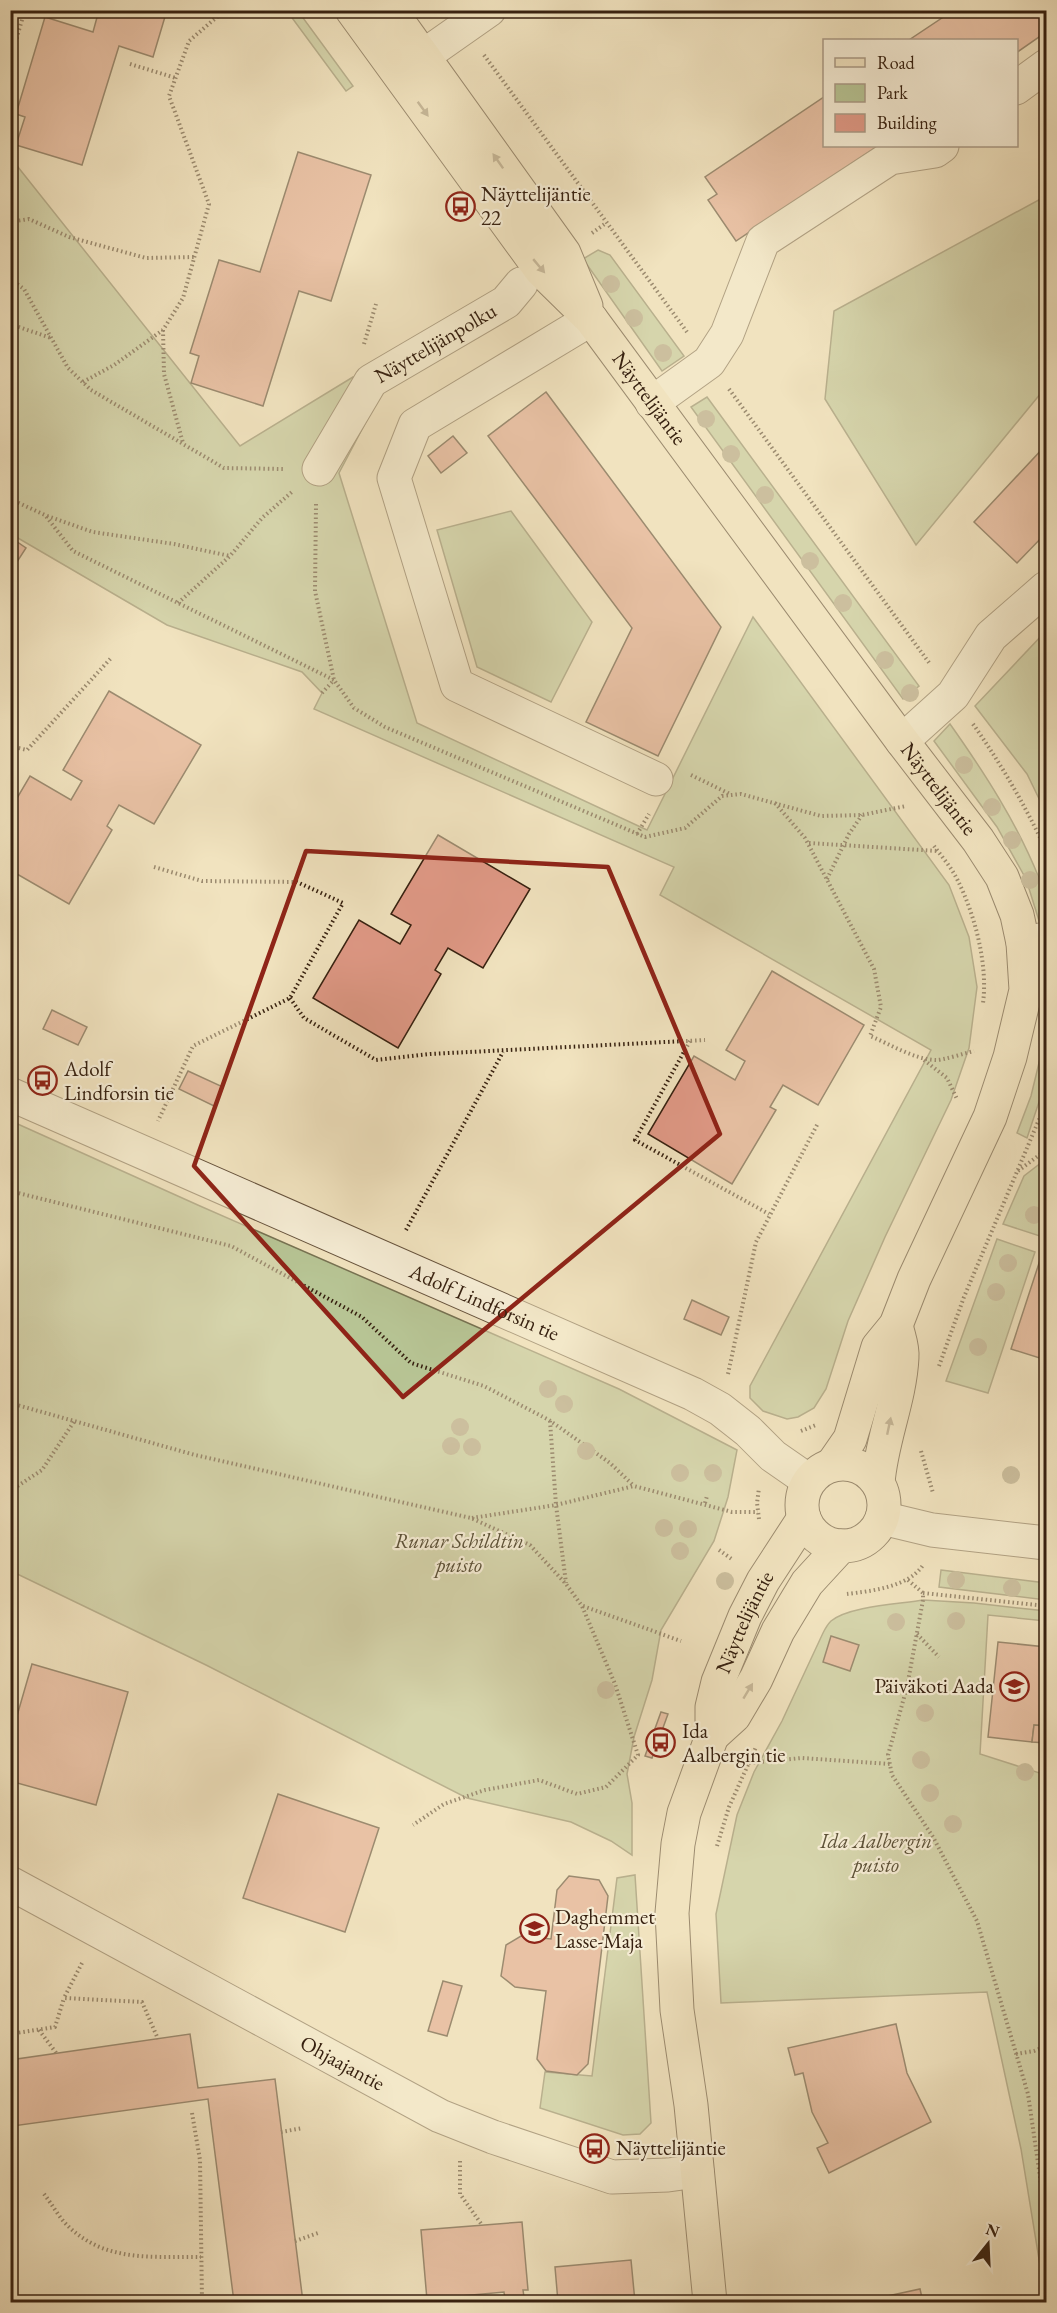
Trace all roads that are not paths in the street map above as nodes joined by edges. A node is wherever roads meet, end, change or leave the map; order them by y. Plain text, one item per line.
1 (352, 10) edge
2 (390, 10) edge
3 (476, 19) edge
4 (410, 63) junction
5 (1047, 66) edge
6 (1018, 87) edge
7 (941, 147) edge
8 (521, 284) dead end
9 (591, 319) junction
10 (652, 403) junction
11 (319, 469) road end
12 (1047, 588) edge
13 (902, 741) junction
14 (656, 779) dead end
15 (1035, 941) edge
16 (1036, 991) edge
17 (10, 1094) edge
18 (896, 1325) junction
19 (821, 1473) junction
20 (878, 1483) junction
21 (804, 1518) junction
22 (882, 1518) junction
23 (1047, 1543) edge
24 (841, 1546) junction
25 (712, 1736) junction
26 (10, 1883) edge
27 (697, 2170) junction
28 (710, 2302) edge

1 - 4 main road, Näyttelijäntie
2 - 4 main road, Näyttelijäntie
3 - 4 street
4 - 9 main road, Näyttelijäntie
5 - 6 street
7 - 10 street
8 - 11 street, Näyttelijänpolku
9 - 10 main road, Näyttelijäntie
9 - 14 street
10 - 13 main road, Näyttelijäntie
12 - 13 street
13 - 15 main road, Näyttelijäntie
15 - 16 main road, Näyttelijäntie
16 - 18 main road, Näyttelijäntie
17 - 19 street, Adolf Lindforsin tie
18 - 19 main road, Näyttelijäntie
20 -> 18 main road
19 - 20 main road
19 - 21 main road, Näyttelijäntie
20 - 22 main road
21 - 24 main road
21 - 25 main road, Näyttelijäntie
22 - 23 street
22 - 24 main road, Näyttelijäntie
25 -> 24 main road, Näyttelijäntie
25 - 27 main road, Näyttelijäntie
26 - 27 street, Ohjaajantie
27 - 28 main road, Näyttelijäntie

